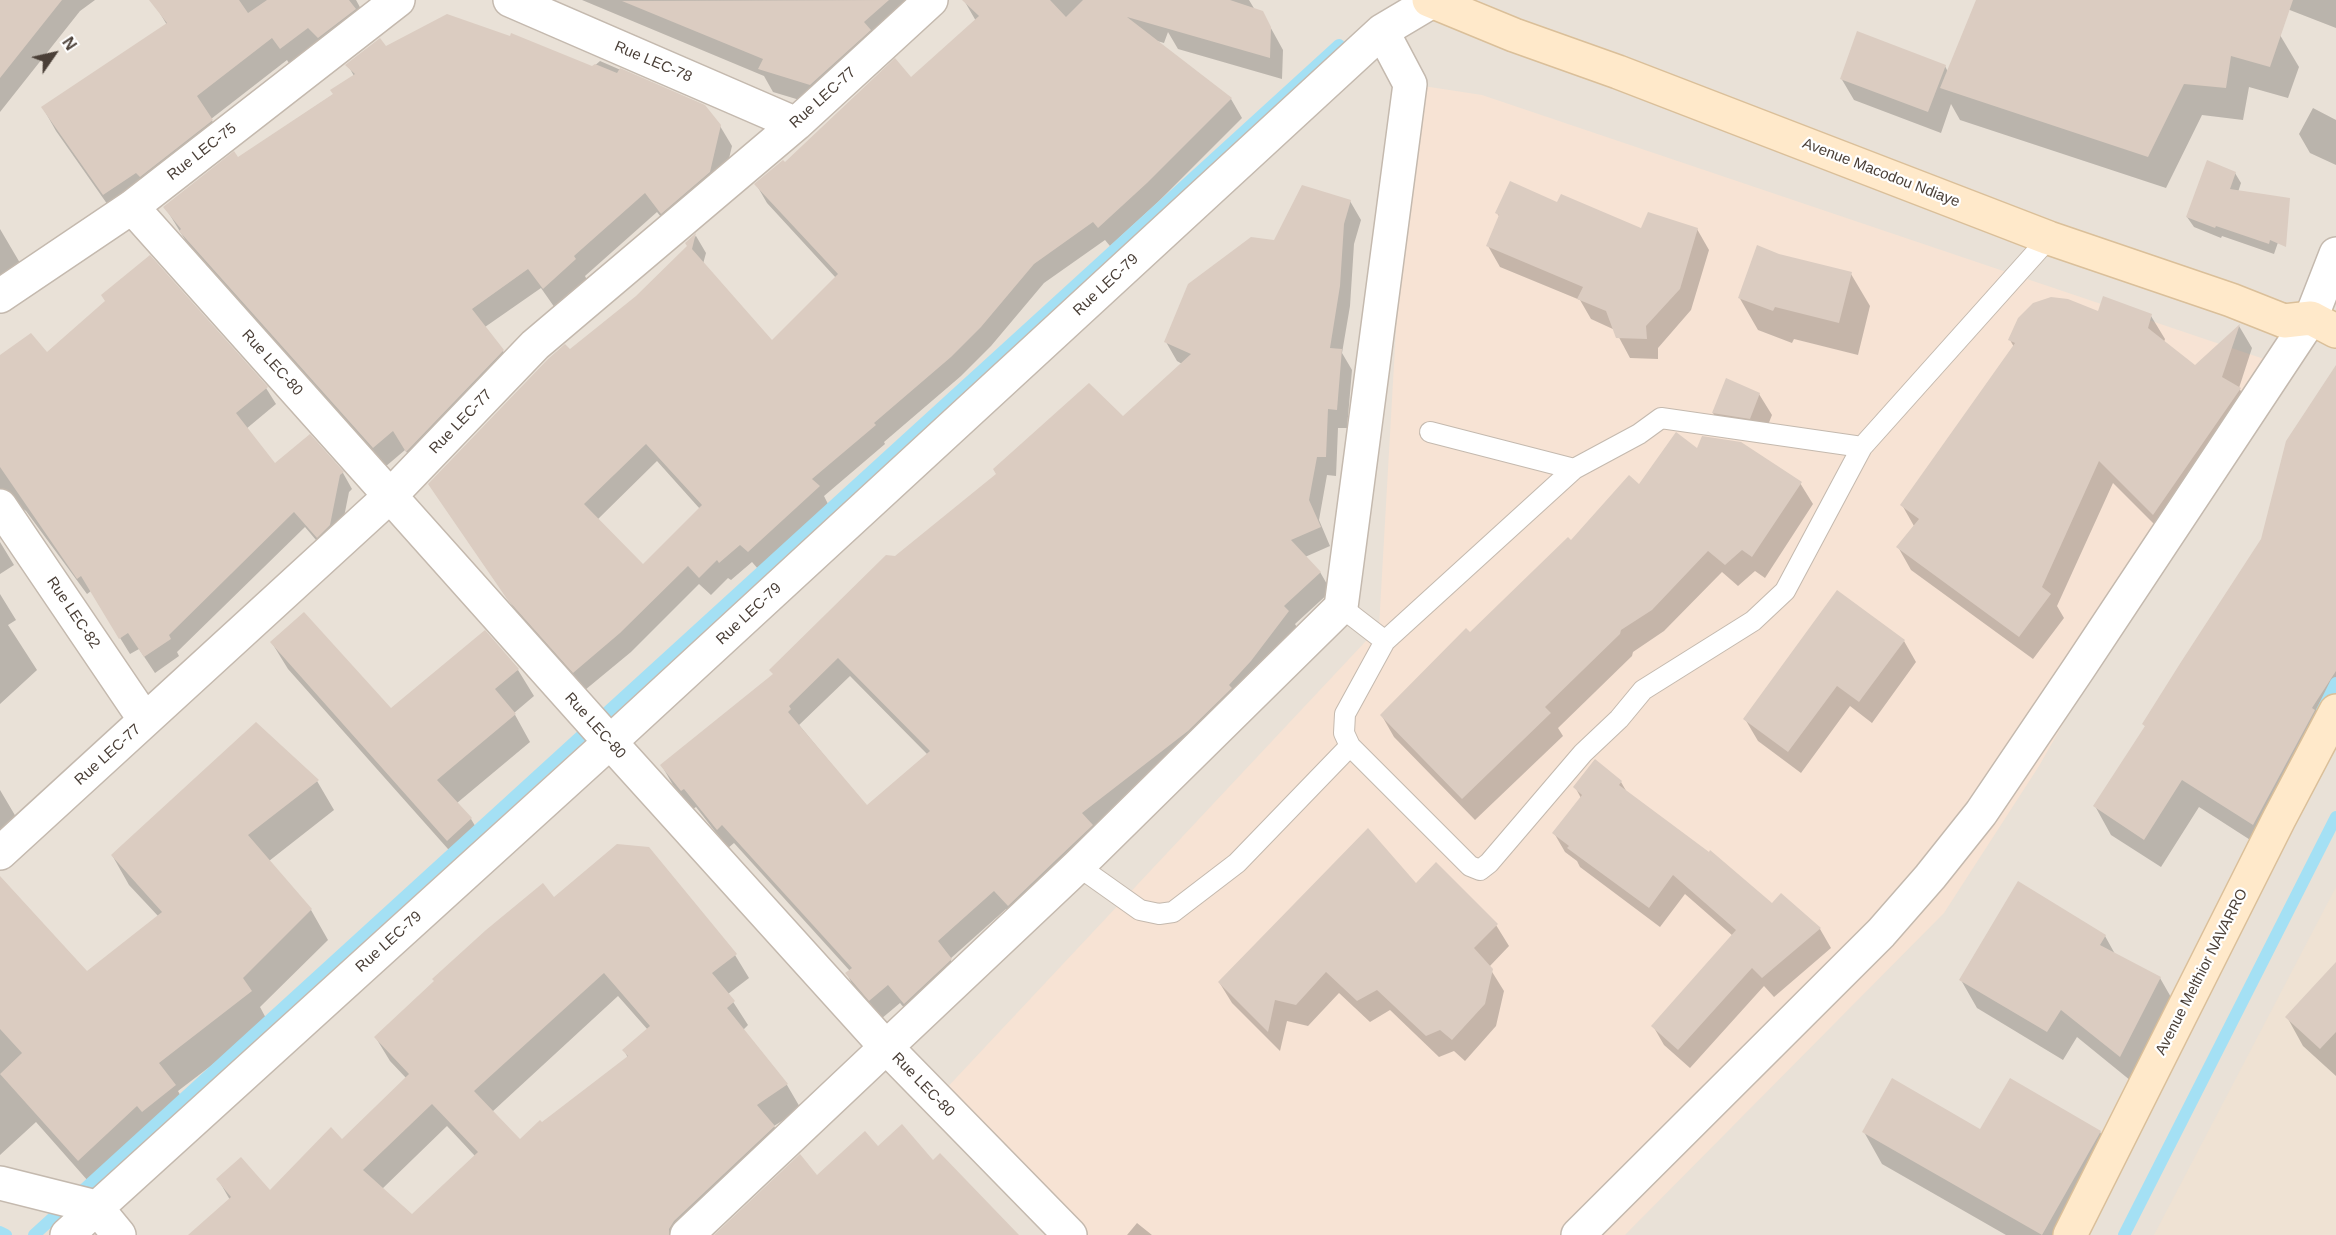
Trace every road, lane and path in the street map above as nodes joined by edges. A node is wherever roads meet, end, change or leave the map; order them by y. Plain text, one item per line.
1 (398, 0) edge
2 (510, 0) edge
3 (931, 0) edge
4 (1432, 1) edge
5 (1382, 32) junction
6 (796, 124) junction
7 (132, 207) junction
8 (2049, 238) junction
9 (2336, 254) edge
10 (0, 296) edge
11 (2323, 324) edge
12 (1430, 432) dead end
13 (1862, 447) junction
14 (1574, 469) junction
15 (390, 496) junction
16 (0, 506) edge
17 (1341, 608) junction
18 (1386, 642) junction
19 (2336, 711) edge
20 (145, 720) junction
21 (610, 742) junction
22 (1350, 746) junction
23 (0, 853) edge
24 (1078, 866) junction
25 (886, 1047) junction
26 (0, 1183) edge
27 (96, 1207) junction
28 (67, 1235) edge
29 (119, 1235) edge
30 (687, 1235) edge
31 (1070, 1235) edge
32 (1578, 1235) edge
33 (2070, 1235) edge

1 - 7 street, Rue LEC-75
2 - 6 street, Rue LEC-78
3 - 6 street, Rue LEC-77
4 - 5 street, Rue LEC-79
4 - 8 street, Avenue Macodou Ndiaye
5 - 17 street
5 - 21 street, Rue LEC-79
6 - 15 street, Rue LEC-77
7 - 10 street, Rue LEC-75
7 - 15 street, Rue LEC-80
8 - 11 street, Avenue Macodou Ndiaye
8 - 13 lane
9 - 11 street
11 - 32 street
12 - 14 lane
13 - 14 lane
13 - 22 lane
14 - 18 lane
15 - 20 street, Rue LEC-77
15 - 21 street, Rue LEC-80
16 - 20 street, Rue LEC-82
17 - 18 lane
17 - 24 street
18 - 22 lane
19 - 33 street, Avenue Melthior NAVARRO
20 - 23 street, Rue LEC-77
21 - 25 street, Rue LEC-80
21 - 27 street, Rue LEC-79
22 - 24 lane
24 - 25 street
25 - 30 street
25 - 31 street, Rue LEC-80
26 - 27 street
27 - 28 street, Rue LEC-79
27 - 29 street

